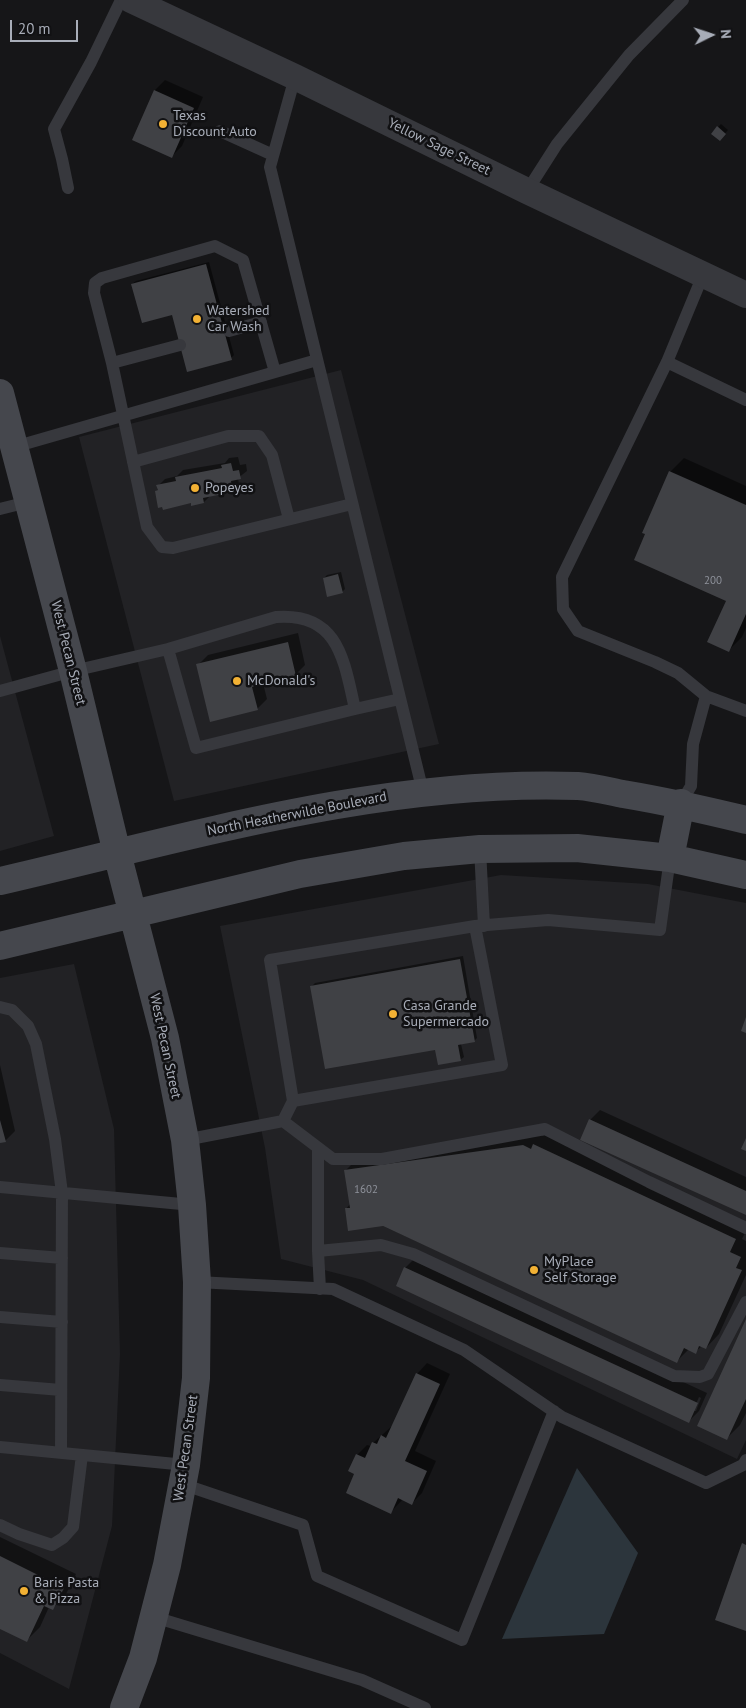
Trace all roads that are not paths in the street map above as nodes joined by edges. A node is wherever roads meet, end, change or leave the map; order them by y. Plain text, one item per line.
1 (121, 0) edge
2 (132, 0) edge
3 (683, 0) edge
4 (295, 77) junction
5 (220, 131) dead end
6 (273, 156) junction
7 (68, 188) dead end
8 (527, 190) junction
9 (704, 275) junction
10 (746, 295) edge
11 (261, 322) junction
12 (228, 332) dead end
13 (180, 345) dead end
14 (317, 360) junction
15 (667, 362) junction
16 (112, 363) junction
17 (275, 372) junction
18 (0, 393) edge
19 (746, 400) edge
20 (123, 416) junction
21 (14, 447) junction
22 (133, 462) junction
23 (28, 502) junction
24 (352, 504) junction
25 (0, 508) edge
26 (289, 519) junction
27 (168, 650) junction
28 (73, 671) junction
29 (0, 691) edge
30 (706, 696) junction
31 (400, 700) junction
32 (355, 709) junction
33 (746, 712) edge
34 (423, 792) junction
35 (681, 804) junction
36 (746, 820) edge
37 (480, 849) junction
38 (117, 853) junction
39 (670, 858) junction
40 (746, 875) edge
41 (0, 882) edge
42 (133, 914) junction
43 (480, 926) junction
44 (0, 946) edge
45 (0, 1007) edge
46 (293, 1101) junction
47 (283, 1121) junction
48 (184, 1140) junction
49 (318, 1148) junction
50 (0, 1187) edge
51 (62, 1193) junction
52 (192, 1205) junction
53 (746, 1228) edge
54 (318, 1251) junction
55 (0, 1253) edge
56 (62, 1258) junction
57 (197, 1282) junction
58 (320, 1289) junction
59 (746, 1302) edge
60 (0, 1317) edge
61 (62, 1322) junction
62 (0, 1385) edge
63 (61, 1390) junction
64 (554, 1411) junction
65 (0, 1447) edge
66 (61, 1452) junction
67 (82, 1455) junction
68 (746, 1460) edge
69 (184, 1474) junction
70 (0, 1525) edge
71 (154, 1617) junction
72 (124, 1708) edge
73 (425, 1708) edge

1 - 7 lane
2 - 4 street, Yellow Sage Street
3 - 8 lane
4 - 6 lane
4 - 8 street, Yellow Sage Street
5 - 6 lane
6 - 14 lane
8 - 9 street, Yellow Sage Street
9 - 10 street, Yellow Sage Street
9 - 15 lane
11 - 12 lane
11 - 16 lane
11 - 17 lane
13 - 16 lane
14 - 17 lane
14 - 24 lane
15 - 19 lane
15 - 30 lane
16 - 20 lane
17 - 20 lane
18 - 21 main road, West Pecan Street
20 - 21 lane
20 - 22 lane
21 - 23 main road, West Pecan Street
22 - 26 lane
22 - 26 lane
23 - 25 lane
23 - 28 main road, West Pecan Street
24 - 26 lane
24 - 31 lane
27 - 28 lane
27 - 32 lane
27 - 32 lane
28 - 29 lane
28 - 38 main road, West Pecan Street
30 - 33 lane
30 - 35 lane
31 - 32 lane
31 - 34 lane
34 - 35 main road, North Heatherwilde Boulevard
34 - 38 main road, North Heatherwilde Boulevard
35 - 36 main road, North Heatherwilde Boulevard
35 - 39 main road
37 - 39 main road
37 - 42 main road
37 - 43 lane
38 - 41 main road, North Heatherwilde Boulevard
38 - 42 main road, West Pecan Street
39 - 40 main road
39 - 43 lane
42 - 44 main road
42 - 48 main road, West Pecan Street
43 - 46 lane
43 - 46 lane
45 - 51 lane
46 - 47 lane
47 - 48 lane
47 - 49 lane
48 - 52 main road, West Pecan Street
49 - 53 lane
49 - 54 lane
50 - 51 lane
51 - 52 lane
51 - 56 lane
52 - 57 main road, West Pecan Street
54 - 58 lane
54 - 59 lane
55 - 56 lane
56 - 61 lane
57 - 58 lane
57 - 69 main road, West Pecan Street
58 - 64 lane
60 - 61 lane
61 - 63 lane
62 - 63 lane
63 - 66 lane
64 - 68 lane
64 - 69 lane
65 - 66 lane
66 - 67 lane
67 - 69 lane
67 - 70 lane
69 - 71 main road, West Pecan Street
71 - 72 main road, West Pecan Street
71 - 73 lane

